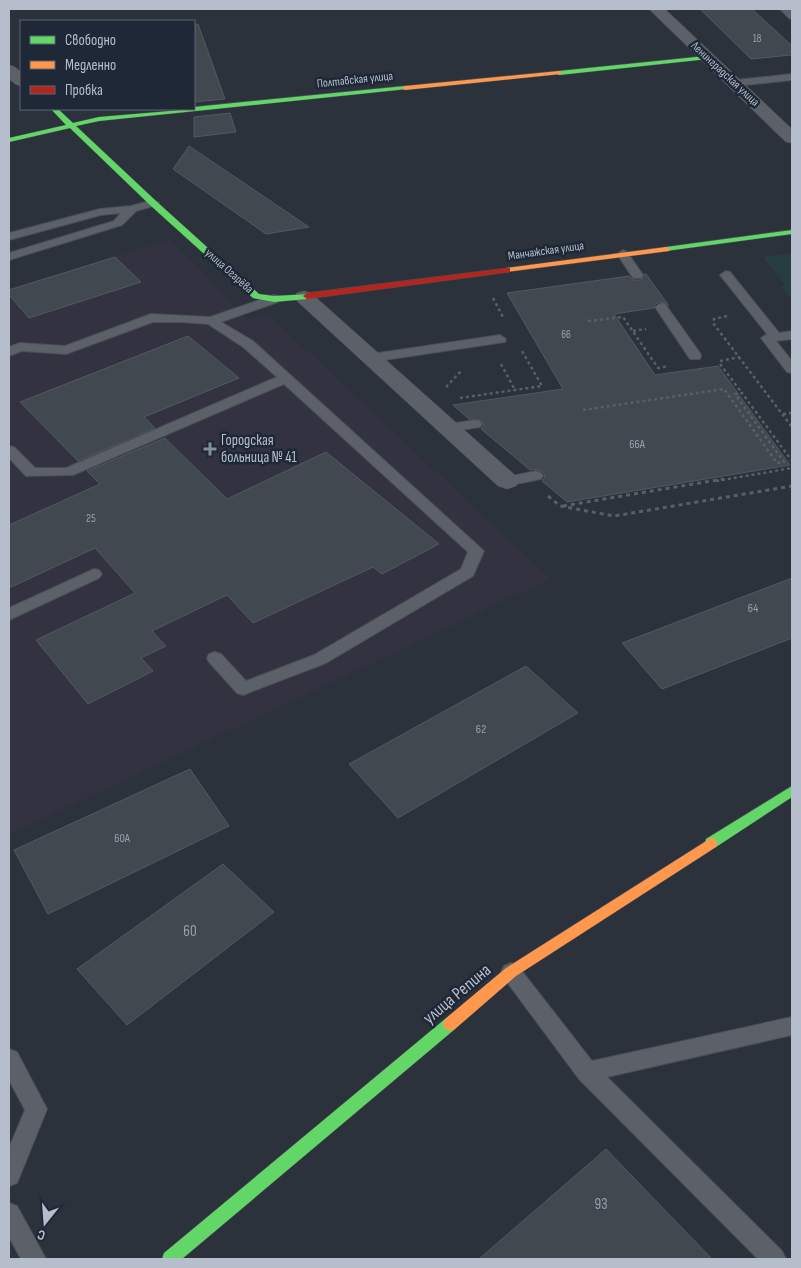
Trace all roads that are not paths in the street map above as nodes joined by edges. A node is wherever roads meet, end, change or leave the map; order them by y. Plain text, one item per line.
1 (657, 9) edge
2 (784, 9) edge
3 (792, 16) edge
4 (706, 58) junction
5 (9, 70) edge
6 (792, 77) edge
7 (20, 79) edge
8 (736, 83) junction
9 (55, 110) edge
10 (71, 124) junction
11 (792, 138) edge
12 (9, 140) edge
13 (153, 203) junction
14 (132, 209) junction
15 (792, 232) edge
16 (9, 237) edge
17 (622, 254) junction
18 (9, 258) edge
19 (638, 275) dead end
20 (726, 275) dead end
21 (304, 297) junction
22 (274, 299) junction
23 (661, 307) dead end
24 (211, 321) junction
25 (792, 334) edge
26 (776, 337) junction
27 (500, 339) dead end
28 (12, 346) edge
29 (696, 356) dead end
30 (371, 358) junction
31 (792, 369) edge
32 (286, 378) junction
33 (475, 424) dead end
34 (449, 428) junction
35 (9, 450) edge
36 (536, 476) dead end
37 (507, 481) joint
38 (94, 574) dead end
39 (9, 614) edge
40 (215, 658) dead end
41 (792, 792) edge
42 (511, 972) junction
43 (792, 1026) edge
44 (9, 1059) edge
45 (587, 1072) junction
46 (9, 1175) edge
47 (9, 1214) edge
48 (34, 1259) edge
49 (170, 1259) edge
50 (774, 1259) edge

1 - 4 street, Ленинградская улица
2 - 3 lane
4 - 8 street, Ленинградская улица
4 - 10 street, Полтавская улица
5 - 7 street
6 - 8 lane
8 - 11 street, Ленинградская улица
9 - 10 street, улица Огарёва
10 - 12 street, Полтавская улица
10 - 13 street, улица Огарёва
13 - 14 lane
13 - 22 street, улица Огарёва
14 - 16 lane
14 - 18 lane
15 - 17 street, Манчажская улица
17 - 19 lane
17 - 21 street, Манчажская улица
20 - 26 lane
21 - 22 street, улица Огарёва
21 - 30 street
22 - 24 lane
23 - 29 lane
24 - 28 lane
24 - 32 lane
25 - 26 lane
26 - 31 lane
27 - 30 lane
30 - 34 street
32 - 35 lane
32 - 40 lane
33 - 34 lane
34 - 37 street
36 - 37 lane
38 - 39 lane
41 - 42 street, улица Репина
42 - 45 lane
42 - 49 street, улица Репина
43 - 45 lane
44 - 46 lane
45 - 50 lane
47 - 48 lane

